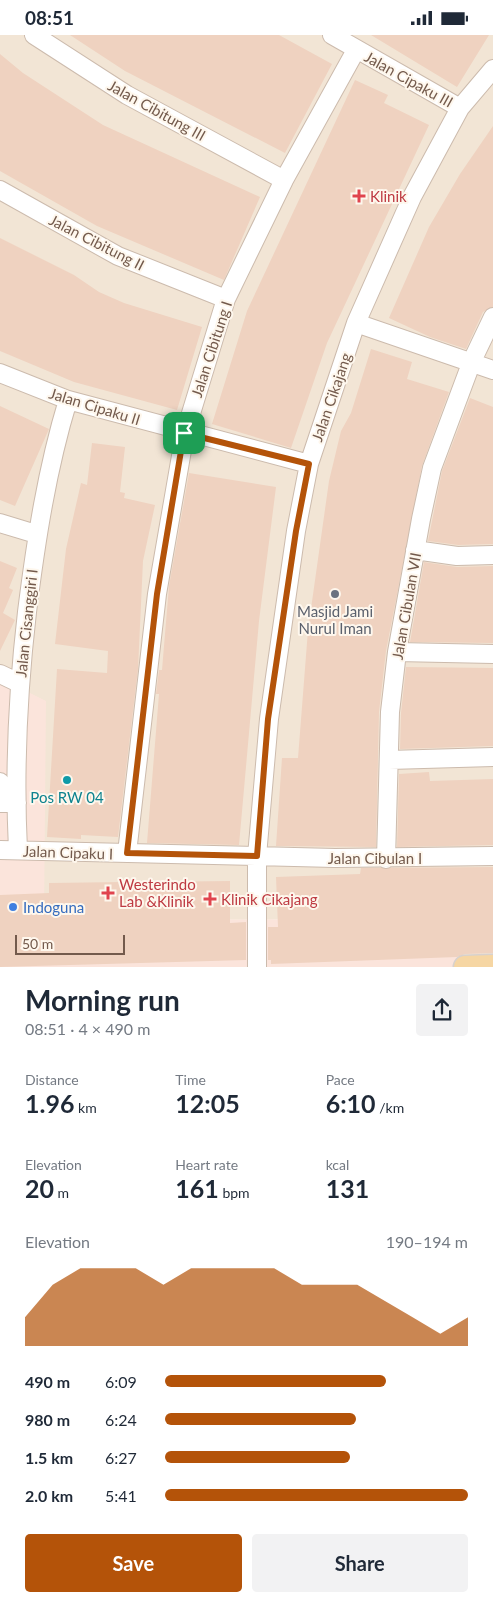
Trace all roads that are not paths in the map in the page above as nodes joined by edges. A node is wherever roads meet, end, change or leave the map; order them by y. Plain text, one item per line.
1 (34, 35) edge
2 (332, 35) edge
3 (356, 50) junction
4 (493, 69) edge
5 (460, 108) junction
6 (284, 180) junction
7 (0, 191) edge
8 (226, 299) junction
9 (493, 317) edge
10 (356, 323) junction
11 (472, 361) junction
12 (493, 370) edge
13 (0, 373) edge
14 (68, 400) junction
15 (184, 433) junction
16 (309, 464) junction
17 (0, 523) edge
18 (36, 535) junction
19 (415, 550) junction
20 (493, 555) edge
21 (397, 651) junction
22 (493, 655) edge
23 (0, 674) edge
24 (19, 683) junction
25 (493, 757) edge
26 (389, 760) junction
27 (0, 782) edge
28 (0, 790) edge
29 (8, 807) edge
30 (0, 850) edge
31 (18, 850) junction
32 (127, 853) junction
33 (257, 856) junction
34 (493, 856) edge
35 (386, 859) junction
36 (493, 966) edge
37 (256, 967) edge
38 (465, 967) edge

1 - 6 street, Jalan Cibitung III
2 - 3 street, Jalan Cipaku III
3 - 5 street, Jalan Cipaku III
3 - 6 street, Jalan Cibitung I
4 - 5 street, Jalan Cikajang
5 - 10 street, Jalan Cikajang
6 - 8 street, Jalan Cibitung I
7 - 8 street, Jalan Cibitung II
8 - 15 street, Jalan Cibitung I
9 - 11 street, Jalan Cibulan VII
10 - 11 street
10 - 16 street, Jalan Cikajang
11 - 12 street
11 - 19 street, Jalan Cibulan VII
13 - 14 street, Jalan Cipaku II
14 - 15 street, Jalan Cipaku II
14 - 18 street, Jalan Cisanggiri I
15 - 16 street, Jalan Cipaku II
15 - 32 street, Jalan Cibitung I
16 - 33 street, Jalan Cikajang
17 - 18 street
18 - 24 street, Jalan Cisanggiri I
19 - 20 street
19 - 21 street, Jalan Cibulan VII
21 - 22 street
21 - 26 street, Jalan Cibulan VII
23 - 24 street
24 - 29 street, Jalan Cisanggiri I
25 - 26 street
26 - 35 street, Jalan Cibulan VII
27 - 28 street
29 - 31 street, Jalan Cisanggiri I
30 - 31 street, Jalan Cipaku I
31 - 32 street, Jalan Cipaku I
32 - 33 street, Jalan Cipaku I
33 - 35 street, Jalan Cibulan I
33 - 37 street, Jalan Cikajang
34 - 35 street, Jalan Cibulan I
36 - 38 main road

